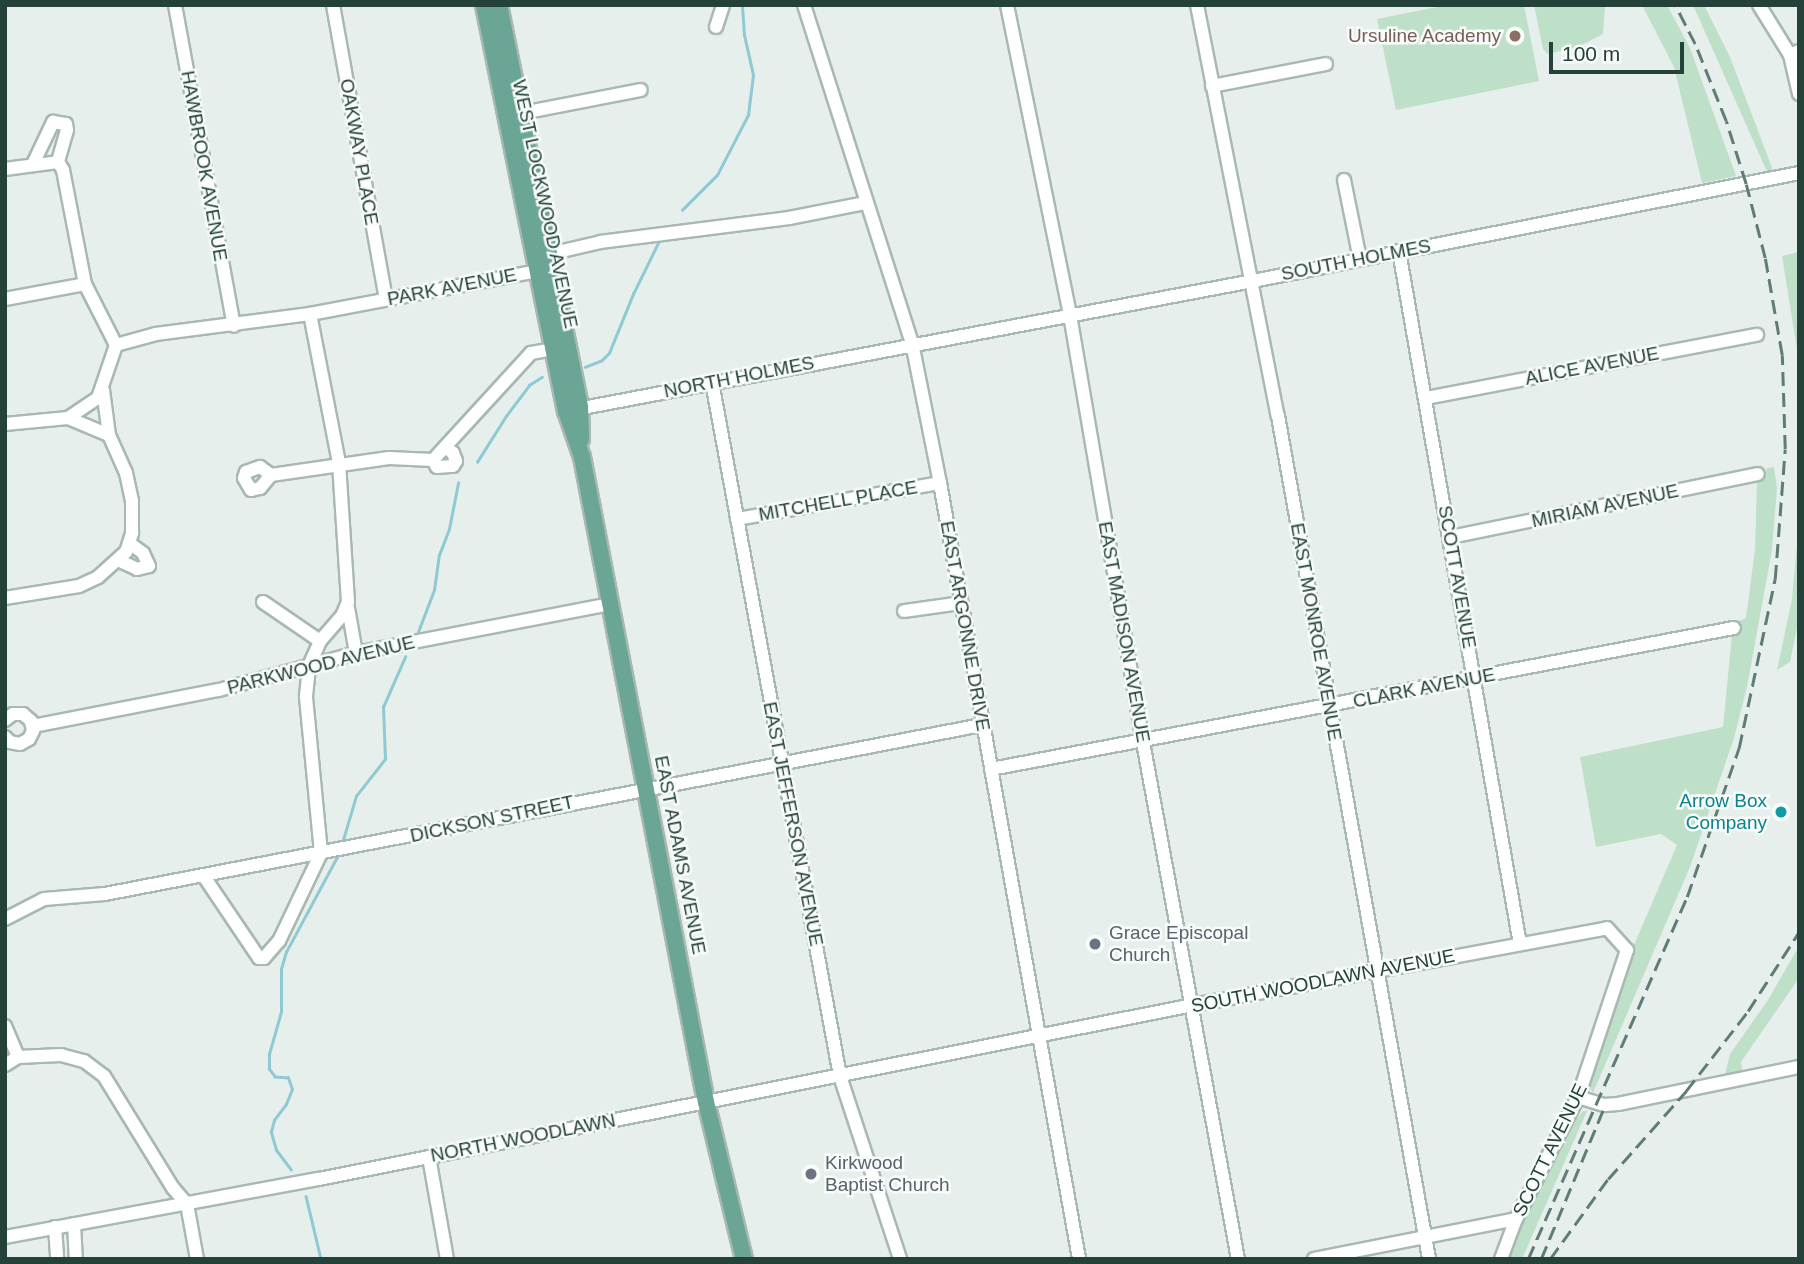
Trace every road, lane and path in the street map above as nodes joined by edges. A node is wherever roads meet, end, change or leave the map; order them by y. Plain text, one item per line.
1 (175, 5) edge
2 (333, 5) edge
3 (484, 5) edge
4 (499, 5) edge
5 (723, 5) edge
6 (804, 5) edge
7 (1007, 5) edge
8 (1198, 5) edge
9 (1759, 5) edge
10 (716, 27) dead end
11 (1794, 53) edge
12 (1326, 64) dead end
13 (1212, 86) junction
14 (641, 90) dead end
15 (1799, 93) edge
16 (522, 113) junction
17 (505, 117) junction
18 (58, 162) junction
19 (33, 164) junction
20 (5, 169) edge
21 (1799, 173) edge
22 (1344, 180) dead end
23 (864, 203) junction
24 (1399, 251) junction
25 (1360, 259) junction
26 (551, 260) junction
27 (537, 271) junction
28 (1252, 281) junction
29 (85, 284) junction
30 (5, 299) edge
31 (386, 299) junction
32 (310, 314) junction
33 (1070, 315) junction
34 (234, 326) junction
35 (1757, 335) dead end
36 (912, 343) junction
37 (116, 345) junction
38 (553, 349) junction
39 (712, 382) junction
40 (103, 390) junction
41 (1426, 398) junction
42 (573, 410) junction
43 (68, 418) junction
44 (5, 424) edge
45 (109, 435) junction
46 (445, 447) junction
47 (433, 460) junction
48 (339, 463) junction
49 (1758, 474) dead end
50 (271, 475) dead end
51 (940, 483) junction
52 (737, 519) junction
53 (1451, 537) junction
54 (129, 543) junction
55 (118, 560) junction
56 (5, 598) edge
57 (263, 602) dead end
58 (961, 603) junction
59 (610, 604) junction
60 (348, 608) junction
61 (904, 611) dead end
62 (1734, 628) dead end
63 (320, 641) junction
64 (356, 653) junction
65 (309, 666) junction
66 (1475, 678) junction
67 (1329, 707) junction
68 (5, 720) edge
69 (982, 725) junction
70 (33, 726) junction
71 (5, 737) edge
72 (1143, 742) junction
73 (782, 763) junction
74 (991, 769) junction
75 (645, 788) junction
76 (333, 851) junction
77 (203, 875) junction
78 (5, 919) edge
79 (1606, 928) joint
80 (1520, 944) junction
81 (1376, 972) junction
82 (1193, 1005) junction
83 (5, 1027) edge
84 (1040, 1037) junction
85 (18, 1058) junction
86 (5, 1065) edge
87 (1799, 1067) edge
88 (840, 1076) junction
89 (1578, 1097) junction
90 (706, 1102) junction
91 (429, 1157) junction
92 (187, 1204) junction
93 (1516, 1219) junction
94 (75, 1224) junction
95 (55, 1227) junction
96 (5, 1237) edge
97 (1425, 1237) junction
98 (57, 1259) edge
99 (76, 1259) edge
100 (197, 1259) edge
101 (447, 1259) edge
102 (744, 1259) edge
103 (900, 1259) edge
104 (1079, 1259) edge
105 (1238, 1259) edge
106 (1314, 1259) edge
107 (1429, 1259) edge
108 (1501, 1259) edge

1 - 34 street, HAWBROOK AVENUE
2 - 31 street, OAKWAY PLACE
3 - 17 main road, WEST LOCKWOOD AVENUE
4 - 16 main road, WEST LOCKWOOD AVENUE
5 - 10 street
6 - 23 street, EAST ARGONNE DRIVE
7 - 33 street, EAST MADISON AVENUE
8 - 13 street, EAST MONROE AVENUE
9 - 11 street
11 - 15 street
12 - 13 street
13 - 28 street, EAST MONROE AVENUE
14 - 16 street
16 - 17 street
16 - 26 main road, WEST LOCKWOOD AVENUE
17 - 27 main road, WEST LOCKWOOD AVENUE
18 - 19 street
18 - 19 street
18 - 29 street
19 - 20 street
21 - 24 street, SOUTH HOLMES
22 - 25 street
23 - 26 street, PARK AVENUE
23 - 36 street, EAST ARGONNE DRIVE
24 - 25 street, SOUTH HOLMES
24 - 41 street, SCOTT AVENUE
25 - 28 street, SOUTH HOLMES
26 - 27 street, PARK AVENUE
26 - 42 main road, WEST LOCKWOOD AVENUE
27 - 31 street, PARK AVENUE
27 - 38 main road, WEST LOCKWOOD AVENUE
28 - 33 street, SOUTH HOLMES
28 - 67 street, EAST MONROE AVENUE
29 - 30 street
29 - 37 street
31 - 32 street, PARK AVENUE
32 - 34 street, PARK AVENUE
32 - 48 street
33 - 36 street, SOUTH HOLMES
33 - 72 street, EAST MADISON AVENUE
34 - 37 street, PARK AVENUE
35 - 41 street, ALICE AVENUE
36 - 39 street, NORTH HOLMES
36 - 51 street, EAST ARGONNE DRIVE
37 - 40 street
38 - 42 main road, WEST LOCKWOOD AVENUE
38 - 46 street
39 - 42 street, NORTH HOLMES
39 - 52 street, EAST JEFFERSON AVENUE
40 - 43 street
40 - 45 street
41 - 53 street, SCOTT AVENUE
42 - 59 main road, EAST ADAMS AVENUE
43 - 44 street
43 - 45 street
45 - 54 street
46 - 47 street
46 - 47 street
47 - 48 street
48 - 50 street
48 - 60 street
49 - 53 street, MIRIAM AVENUE
51 - 52 street, MITCHELL PLACE
51 - 58 street, EAST ARGONNE DRIVE
52 - 73 street, EAST JEFFERSON AVENUE
53 - 66 street, SCOTT AVENUE
54 - 55 street
54 - 55 street
55 - 56 street
57 - 63 street
58 - 61 street
58 - 69 street, EAST ARGONNE DRIVE
59 - 64 street, PARKWOOD AVENUE
59 - 75 main road, EAST ADAMS AVENUE
60 - 63 street
60 - 64 street
62 - 66 street, CLARK AVENUE
63 - 65 street
64 - 65 street, PARKWOOD AVENUE
65 - 70 street, PARKWOOD AVENUE
65 - 76 street
66 - 67 street, CLARK AVENUE
66 - 80 street, SCOTT AVENUE
67 - 72 street, CLARK AVENUE
67 - 81 street, EAST MONROE AVENUE
68 - 70 street, PARKWOOD AVENUE
69 - 73 street, DICKSON STREET
69 - 74 street, EAST ARGONNE DRIVE
70 - 71 street, PARKWOOD AVENUE
72 - 74 street, CLARK AVENUE
72 - 82 street, EAST MADISON AVENUE
73 - 75 street, DICKSON STREET
73 - 88 street, EAST JEFFERSON AVENUE
74 - 84 street, EAST ARGONNE DRIVE
75 - 76 street, DICKSON STREET
75 - 90 main road, EAST ADAMS AVENUE
76 - 77 street, DICKSON STREET
76 - 77 street
77 - 78 street, DICKSON STREET
79 - 80 street, SOUTH WOODLAWN AVENUE
79 - 89 street, SCOTT AVENUE
80 - 81 street, SOUTH WOODLAWN AVENUE
81 - 82 street, SOUTH WOODLAWN AVENUE
81 - 97 street, EAST MONROE AVENUE
82 - 84 street, SOUTH WOODLAWN AVENUE
82 - 105 street, EAST MADISON AVENUE
83 - 85 street
84 - 88 street, NORTH WOODLAWN
84 - 104 street, EAST ARGONNE DRIVE
85 - 86 street
85 - 92 street
87 - 89 street
88 - 90 street, NORTH WOODLAWN
88 - 103 street, EAST JEFFERSON AVENUE
89 - 93 street, SCOTT AVENUE
90 - 91 street, NORTH WOODLAWN
90 - 102 main road, EAST ADAMS AVENUE
91 - 92 street, NORTH WOODLAWN
91 - 101 street
92 - 94 street, NORTH WOODLAWN
92 - 100 street
93 - 97 street
93 - 108 street, SCOTT AVENUE
94 - 95 street, NORTH WOODLAWN
94 - 99 street
95 - 96 street, NORTH WOODLAWN
95 - 98 street
97 - 106 street
97 - 107 street, EAST MONROE AVENUE

